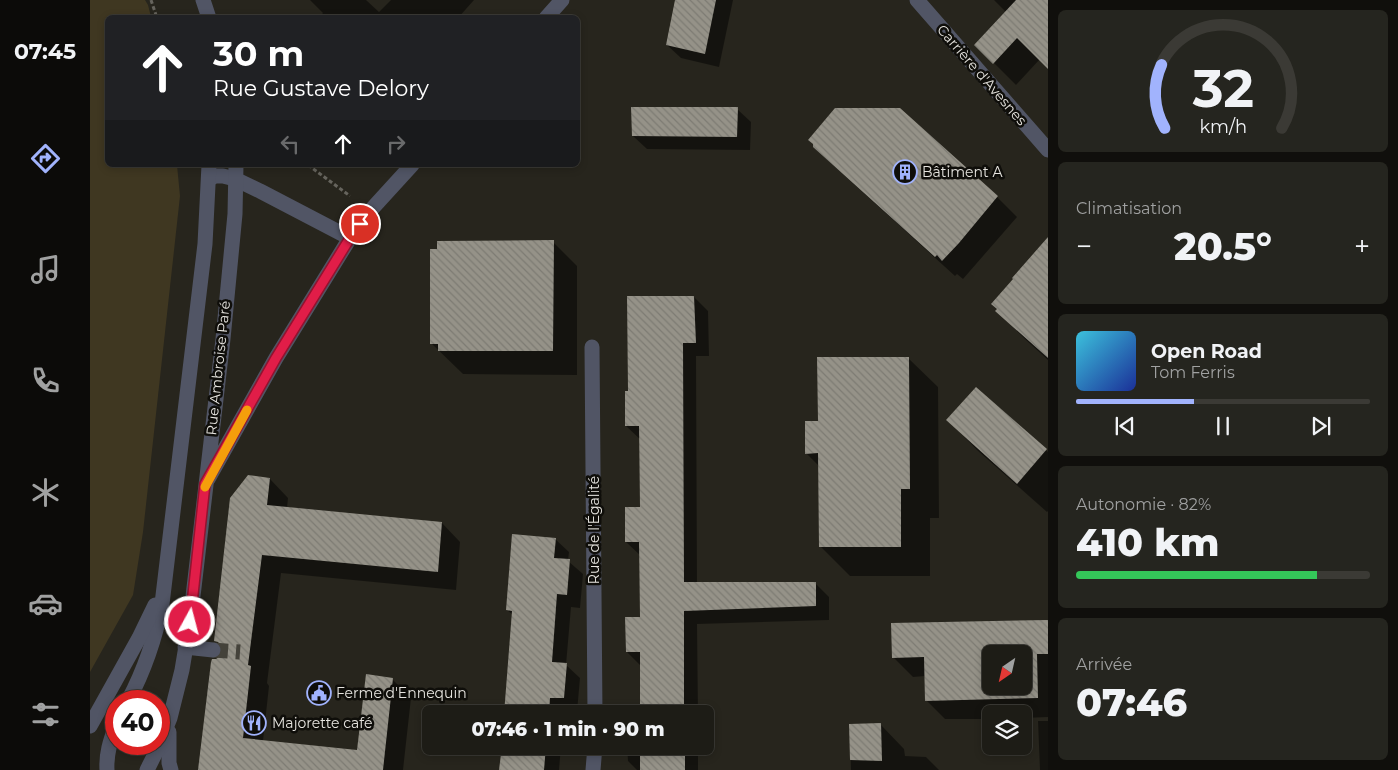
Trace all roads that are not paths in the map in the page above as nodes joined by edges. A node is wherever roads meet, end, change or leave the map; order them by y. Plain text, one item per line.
1 (195, 0) edge
2 (202, 0) edge
3 (562, 0) edge
4 (917, 0) edge
5 (199, 15) edge
6 (208, 15) edge
7 (549, 15) edge
8 (1048, 150) edge
9 (410, 167) edge
10 (209, 172) edge
11 (236, 172) edge
12 (350, 238) junction
13 (592, 347) dead end
14 (205, 484) junction
15 (167, 560) junction
16 (185, 647) junction
17 (213, 650) tunnel mouth
18 (133, 690) edge
19 (595, 705) edge
20 (170, 718) edge
21 (90, 726) edge
22 (107, 755) edge
23 (154, 755) edge
24 (169, 755) edge
25 (594, 755) edge
26 (107, 770) edge
27 (147, 770) edge
28 (171, 770) edge
29 (593, 770) edge

1 - 5 street
2 - 6 street
3 - 7 street
4 - 8 street, Carrière d'Avesnes
9 - 12 street
10 - 11 street
10 - 15 street, Rue Ambroise Paré
11 - 12 street
11 - 14 street, Rue Ambroise Paré
12 - 14 street
13 - 19 street, Rue de l'Égalité
14 - 16 street, Rue Ambroise Paré
15 - 18 street, Rue Ambroise Paré
15 - 21 street, Rue Ambroise Paré
16 - 17 street
16 - 20 street, Rue Ambroise Paré
22 - 26 street
23 - 27 street, Rue Ambroise Paré
24 - 28 street, Rue Ambroise Paré
25 - 29 street

